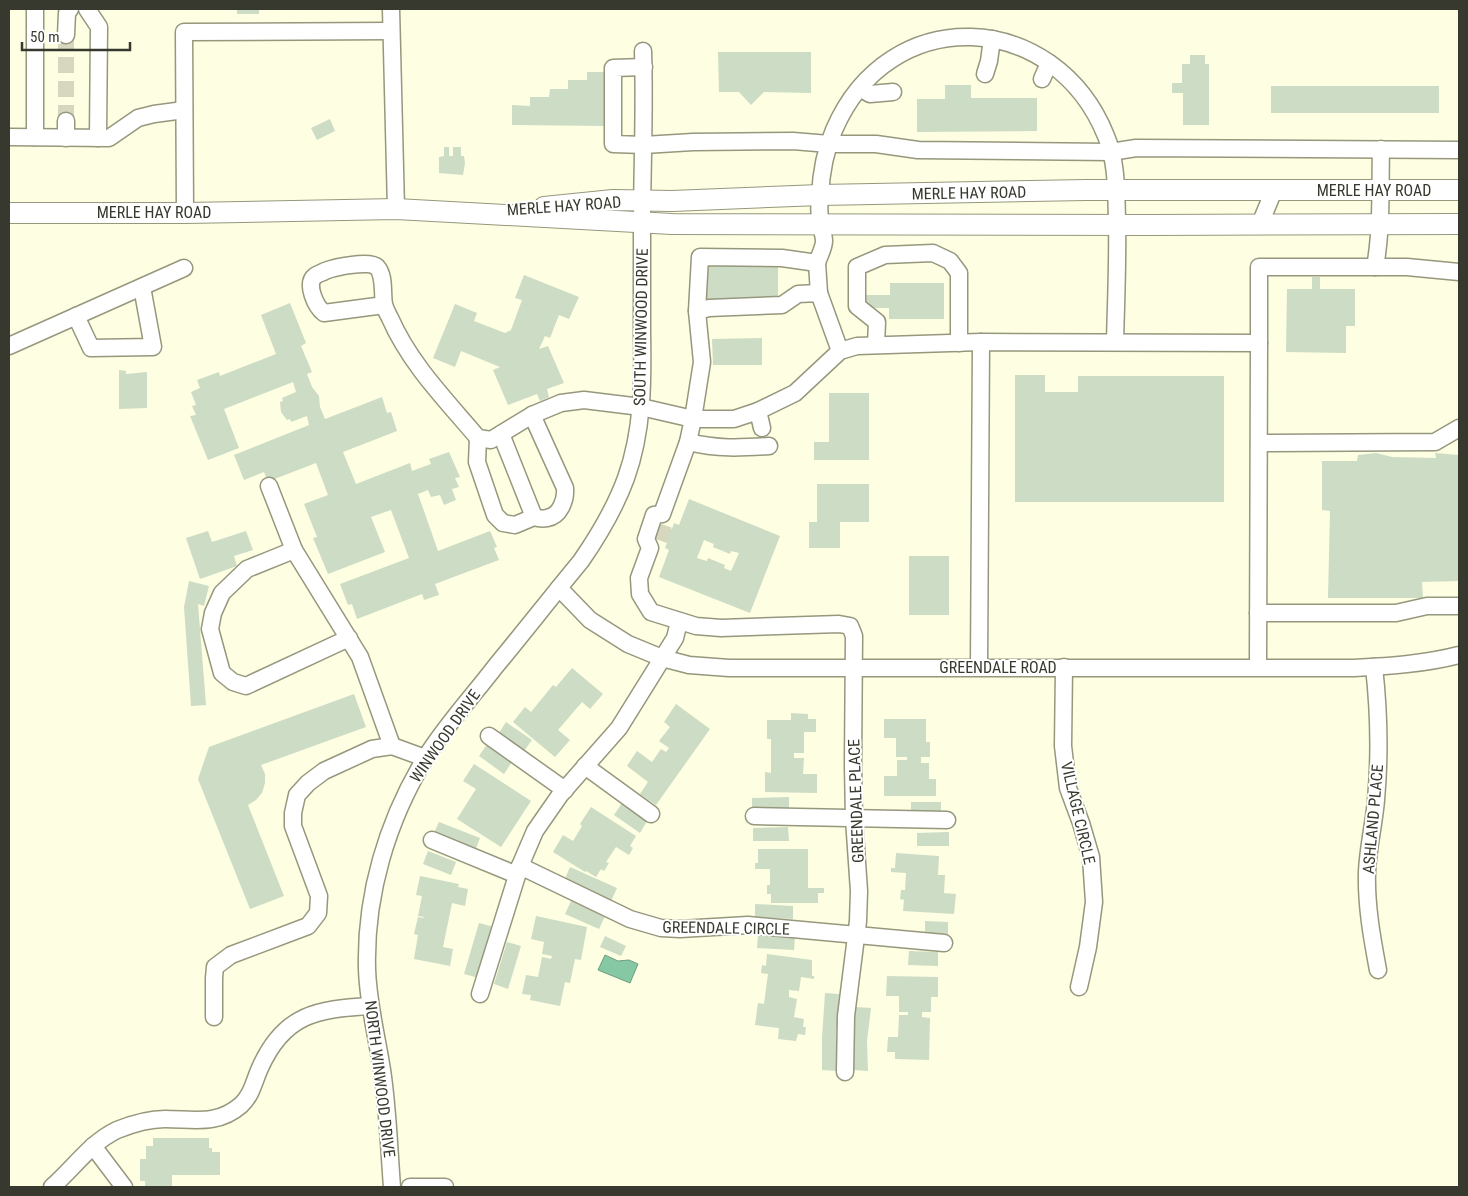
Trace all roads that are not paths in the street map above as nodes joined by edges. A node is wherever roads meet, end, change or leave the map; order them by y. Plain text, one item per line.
1 (35, 9) edge
2 (70, 9) edge
3 (391, 9) edge
4 (89, 12) edge
5 (391, 31) junction
6 (66, 34) tunnel mouth
7 (992, 39) junction
8 (643, 51) dead end
9 (1049, 63) junction
10 (644, 67) junction
11 (985, 74) dead end
12 (1042, 80) dead end
13 (860, 88) junction
14 (893, 92) dead end
15 (184, 110) junction
16 (66, 121) tunnel mouth
17 (9, 137) edge
18 (35, 138) junction
19 (66, 138) junction
20 (94, 138) junction
21 (830, 144) junction
22 (644, 145) junction
23 (1381, 149) junction
24 (1459, 150) edge
25 (1111, 152) junction
26 (1380, 189) junction
27 (1274, 190) junction
28 (1459, 190) edge
29 (1116, 191) junction
30 (820, 196) junction
31 (642, 201) junction
32 (396, 209) junction
33 (479, 212) junction
34 (9, 213) edge
35 (184, 213) junction
36 (642, 222) junction
37 (820, 224) junction
38 (1260, 224) junction
39 (1380, 224) junction
40 (1459, 224) edge
41 (1117, 225) junction
42 (817, 263) junction
43 (1375, 267) junction
44 (184, 268) dead end
45 (1459, 272) edge
46 (142, 287) junction
47 (820, 293) junction
48 (384, 305) junction
49 (697, 311) junction
50 (76, 316) junction
51 (959, 342) junction
52 (981, 342) junction
53 (1115, 342) junction
54 (1259, 343) junction
55 (876, 345) junction
56 (9, 346) edge
57 (840, 351) junction
58 (641, 407) junction
59 (758, 411) junction
60 (532, 415) junction
61 (693, 419) junction
62 (762, 428) dead end
63 (1459, 428) edge
64 (501, 434) junction
65 (478, 438) junction
66 (688, 442) junction
67 (1259, 443) junction
68 (769, 446) dead end
69 (269, 486) dead end
70 (534, 517) junction
71 (294, 550) junction
72 (559, 588) junction
73 (1459, 606) edge
74 (1258, 613) junction
75 (679, 622) junction
76 (349, 638) junction
77 (506, 654) joint
78 (1459, 655) edge
79 (662, 658) junction
80 (854, 667) junction
81 (979, 667) junction
82 (1064, 667) junction
83 (1374, 667) junction
84 (1258, 668) junction
85 (489, 736) dead end
86 (392, 746) junction
87 (425, 758) junction
88 (585, 766) junction
89 (565, 790) junction
90 (651, 814) dead end
91 (754, 816) dead end
92 (854, 819) junction
93 (947, 820) dead end
94 (432, 840) dead end
95 (518, 870) junction
96 (856, 935) junction
97 (944, 943) dead end
98 (367, 970) joint
99 (1378, 970) dead end
100 (1079, 987) dead end
101 (480, 994) dead end
102 (370, 1006) junction
103 (214, 1017) dead end
104 (845, 1072) dead end
105 (93, 1146) junction
106 (52, 1187) edge
107 (124, 1187) edge
108 (392, 1187) edge
109 (410, 1187) edge
110 (445, 1187) edge

1 - 18 street
2 - 6 street
3 - 5 street
4 - 20 street
5 - 15 street
5 - 32 street
7 - 9 street
7 - 11 street
7 - 13 street
8 - 10 street, SOUTH WINWOOD DRIVE
9 - 12 street
9 - 25 street
10 - 22 street, SOUTH WINWOOD DRIVE
10 - 22 street
13 - 14 street
13 - 21 street
15 - 20 street
15 - 35 street
16 - 19 street
17 - 18 street
18 - 19 street
19 - 20 street
21 - 22 street
21 - 25 street
21 - 30 street
22 - 31 street, SOUTH WINWOOD DRIVE
23 - 24 street
23 - 25 street
23 - 26 street
25 - 29 street
26 - 27 main road, MERLE HAY ROAD
26 - 28 main road, MERLE HAY ROAD
26 - 39 street
27 - 29 main road, MERLE HAY ROAD
27 - 38 street
29 - 30 main road, MERLE HAY ROAD
29 - 41 street
30 - 31 main road, MERLE HAY ROAD
30 - 37 street
31 - 33 main road, MERLE HAY ROAD
31 - 36 street, SOUTH WINWOOD DRIVE
32 - 33 main road, MERLE HAY ROAD
32 - 35 main road, MERLE HAY ROAD
33 - 36 main road, MERLE HAY ROAD
34 - 35 main road, MERLE HAY ROAD
36 - 37 main road, MERLE HAY ROAD
36 - 58 street, SOUTH WINWOOD DRIVE
37 - 41 main road, MERLE HAY ROAD
37 - 42 street
38 - 39 main road, MERLE HAY ROAD
38 - 41 main road, MERLE HAY ROAD
39 - 40 main road, MERLE HAY ROAD
39 - 43 street
41 - 53 street
42 - 47 street
42 - 49 street
43 - 45 street
43 - 54 street
44 - 46 street
46 - 50 street
46 - 50 street
47 - 49 street
47 - 57 street
48 - 48 street
48 - 65 street
49 - 61 street
50 - 56 street
51 - 52 street
51 - 55 street
51 - 55 street
52 - 53 street
52 - 81 street
53 - 54 street
54 - 67 street
55 - 57 street
57 - 59 street
58 - 60 street
58 - 61 street
58 - 72 street, SOUTH WINWOOD DRIVE
59 - 61 street
59 - 62 street
60 - 64 street
60 - 70 street
61 - 66 street
63 - 67 street
64 - 65 street
64 - 70 street
65 - 70 street
66 - 68 street
66 - 75 street
67 - 74 street
69 - 71 street
71 - 76 street
71 - 76 street
72 - 77 street, SOUTH WINWOOD DRIVE
72 - 79 street, GREENDALE ROAD
73 - 74 street
74 - 84 street
75 - 79 street
75 - 80 street, GREENDALE PLACE
76 - 86 street
77 - 87 street, WINWOOD DRIVE
78 - 83 street, GREENDALE ROAD
79 - 80 street, GREENDALE ROAD
79 - 88 street
80 - 81 street, GREENDALE ROAD
80 - 92 street, GREENDALE PLACE
81 - 82 street, GREENDALE ROAD
82 - 84 street, GREENDALE ROAD
82 - 100 street, VILLAGE CIRCLE
83 - 84 street, GREENDALE ROAD
83 - 99 street, ASHLAND PLACE
85 - 89 street
86 - 87 street
86 - 103 street
87 - 98 street, WINWOOD DRIVE
88 - 89 street
88 - 90 street
89 - 95 street
91 - 92 street
92 - 93 street
92 - 96 street, GREENDALE PLACE
94 - 95 street, GREENDALE CIRCLE
95 - 96 street, GREENDALE CIRCLE
95 - 101 street
96 - 97 street
96 - 104 street, GREENDALE PLACE
98 - 102 street, NORTH WINWOOD DRIVE
102 - 105 street
102 - 108 street, NORTH WINWOOD DRIVE
105 - 106 street
105 - 107 street
109 - 110 street

